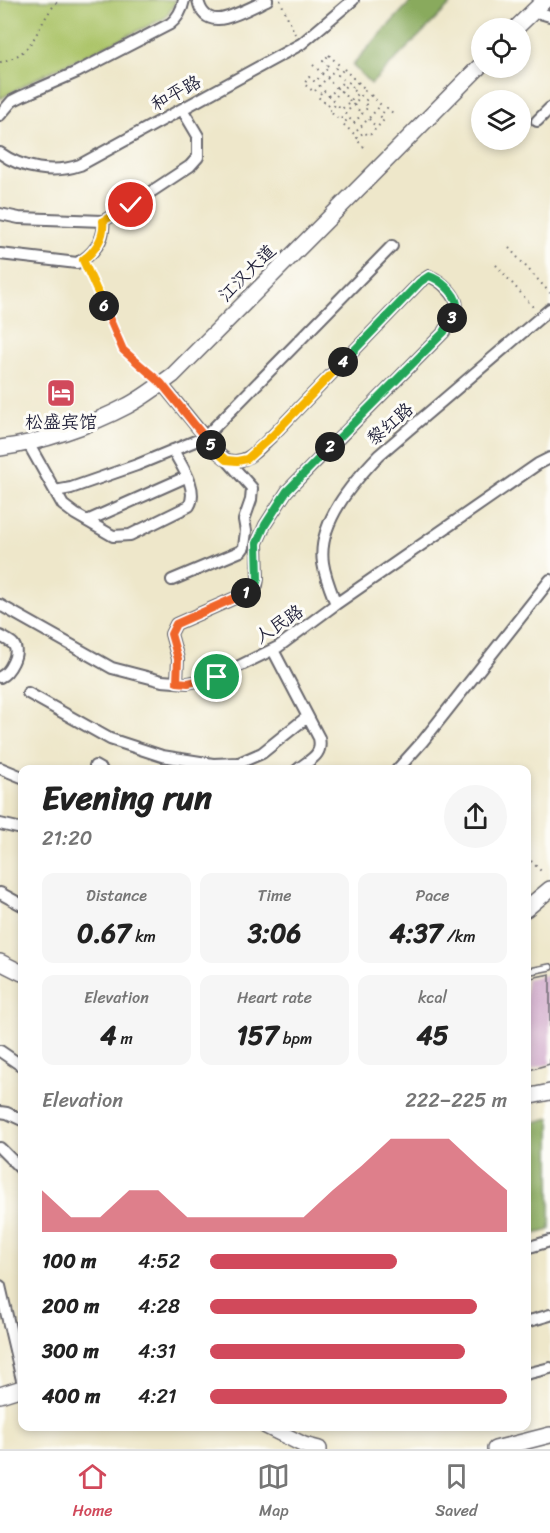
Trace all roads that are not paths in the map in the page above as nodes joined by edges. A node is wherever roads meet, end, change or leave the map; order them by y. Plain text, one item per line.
1 (184, 0) edge
2 (198, 0) edge
3 (267, 0) edge
4 (354, 0) edge
5 (544, 0) edge
6 (533, 11) junction
7 (550, 16) edge
8 (526, 18) edge
9 (471, 75) edge
10 (550, 108) edge
11 (182, 109) junction
12 (0, 115) edge
13 (537, 121) dead end
14 (0, 153) edge
15 (14, 162) junction
16 (0, 164) edge
17 (0, 214) edge
18 (103, 221) junction
19 (392, 246) dead end
20 (0, 254) edge
21 (546, 312) edge
22 (161, 383) junction
23 (205, 437) junction
24 (28, 443) junction
25 (0, 448) edge
26 (172, 450) junction
27 (550, 458) edge
28 (226, 460) junction
29 (186, 477) junction
30 (55, 491) junction
31 (87, 521) junction
32 (172, 580) dead end
33 (550, 580) edge
34 (336, 604) junction
35 (0, 605) edge
36 (0, 636) edge
37 (273, 650) junction
38 (0, 676) edge
39 (177, 682) junction
40 (28, 693) dead end
41 (308, 717) junction
42 (303, 765) edge
43 (401, 765) edge
44 (0, 768) edge
45 (18, 775) edge
46 (0, 824) edge
47 (18, 829) edge
48 (550, 889) edge
49 (0, 893) edge
50 (18, 903) edge
51 (531, 905) edge
52 (0, 962) edge
53 (550, 967) edge
54 (18, 971) edge
55 (531, 971) edge
56 (0, 1051) edge
57 (18, 1063) edge
58 (550, 1092) edge
59 (531, 1095) edge
60 (0, 1112) edge
61 (18, 1118) edge
62 (0, 1148) edge
63 (18, 1166) edge
64 (550, 1241) edge
65 (531, 1247) edge
66 (0, 1286) edge
67 (550, 1315) edge
68 (531, 1321) edge
69 (18, 1363) edge
70 (550, 1368) edge
71 (531, 1373) edge
72 (18, 1389) edge
73 (0, 1395) edge
74 (276, 1431) edge
75 (550, 1435) edge
76 (320, 1449) edge
77 (495, 1449) edge

1 - 12 street
2 - 3 street
4 - 11 street, 和平路
5 - 6 main road
6 - 7 street
6 - 8 main road
9 - 22 main road, 江汉大道
10 - 13 street
11 - 15 street, 和平路
11 - 18 street
14 - 15 street, 和平路
15 - 16 street
17 - 18 street
18 - 20 street
19 - 23 street
21 - 34 street, 黎红路
22 - 23 street
22 - 24 main road, 江汉大道
23 - 26 street
23 - 28 street
24 - 25 main road, 江汉大道
24 - 30 street
26 - 29 street
26 - 30 street
27 - 34 street, 人民路
28 - 32 street
28 - 39 street
29 - 31 street
29 - 31 street
30 - 31 street
33 - 43 street
34 - 37 street, 人民路
35 - 39 street, 人民路
36 - 38 street
37 - 39 street, 人民路
37 - 41 street
40 - 41 street
41 - 42 street
44 - 45 street
46 - 47 street
48 - 51 main road
49 - 50 street
52 - 54 main road
53 - 55 lane
56 - 57 street
58 - 59 main road
60 - 61 street
62 - 63 street
64 - 65 street
66 - 69 street
67 - 68 street
70 - 71 street
72 - 73 main road
74 - 76 main road
75 - 77 main road

